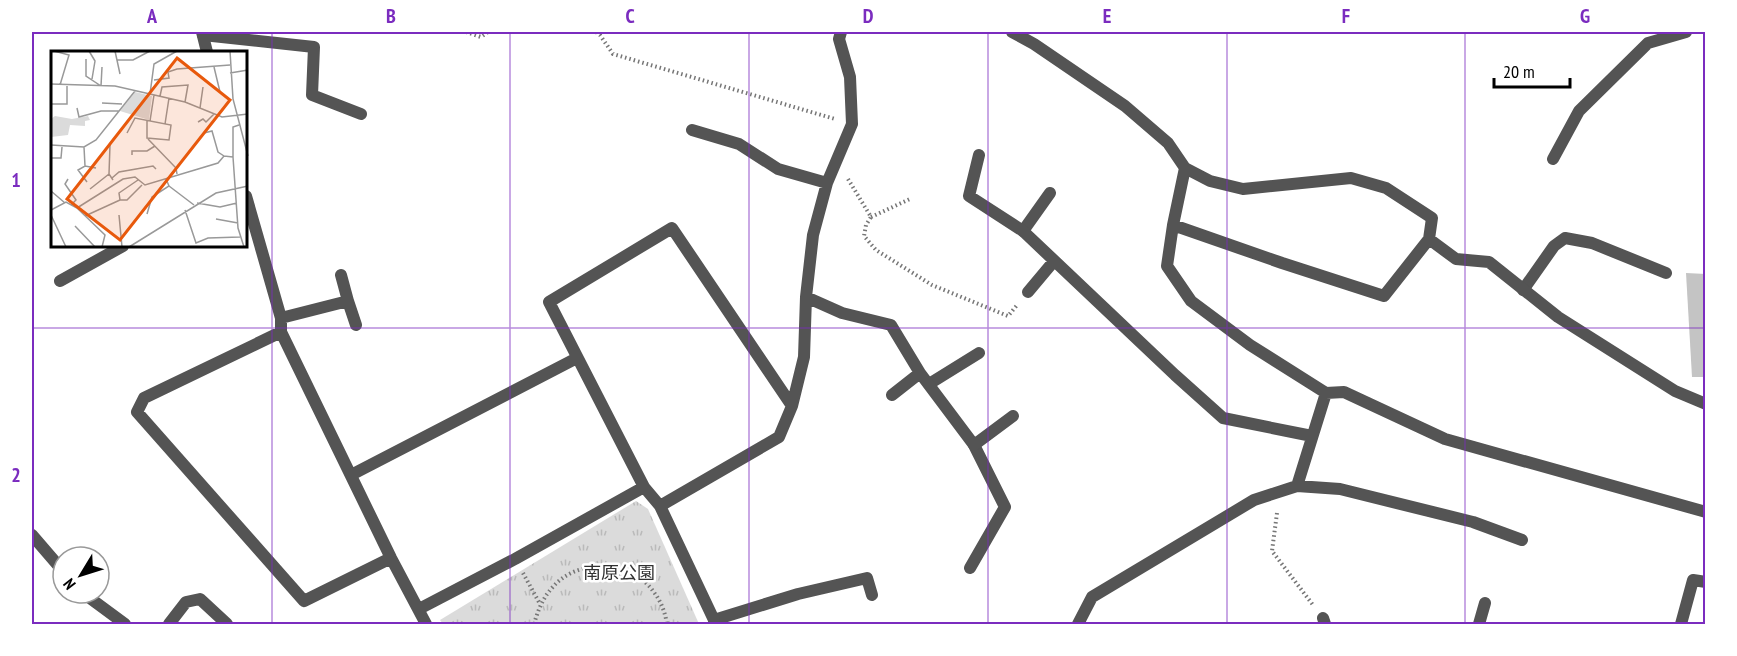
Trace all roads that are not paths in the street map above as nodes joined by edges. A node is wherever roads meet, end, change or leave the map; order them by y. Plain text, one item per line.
1 (841, 32) edge
2 (1012, 32) edge
3 (1686, 32) edge
4 (202, 33) edge
5 (207, 51) edge
6 (361, 114) dead end
7 (692, 130) dead end
8 (979, 155) dead end
9 (1553, 159) dead end
10 (1185, 168) junction
11 (826, 183) junction
12 (1050, 193) dead end
13 (248, 203) edge
14 (1173, 225) junction
15 (1023, 231) junction
16 (1429, 239) junction
17 (119, 248) edge
18 (1054, 261) junction
19 (1666, 273) dead end
20 (341, 275) dead end
21 (60, 281) dead end
22 (1523, 290) junction
23 (1028, 292) dead end
24 (806, 297) junction
25 (348, 301) junction
26 (281, 318) junction
27 (356, 325) dead end
28 (281, 332) junction
29 (979, 352) dead end
30 (577, 358) junction
31 (920, 373) junction
32 (928, 384) junction
33 (1326, 393) junction
34 (892, 395) dead end
35 (1706, 404) edge
36 (792, 406) junction
37 (1013, 416) dead end
38 (1312, 436) junction
39 (975, 445) junction
40 (351, 475) junction
41 (1297, 486) junction
42 (644, 487) junction
43 (660, 506) junction
44 (1706, 512) edge
45 (32, 535) edge
46 (1522, 540) dead end
47 (51, 557) edge
48 (391, 558) junction
49 (970, 568) dead end
50 (1706, 582) edge
51 (872, 595) dead end
52 (1485, 603) dead end
53 (99, 605) edge
54 (418, 609) junction
55 (125, 624) edge
56 (170, 624) edge
57 (227, 624) edge
58 (426, 624) edge
59 (1078, 624) edge
60 (1479, 624) edge
61 (1681, 624) edge

1 - 11 street
2 - 10 street
3 - 9 street
4 - 5 street
4 - 6 street
7 - 11 street
8 - 15 street
10 - 14 street
10 - 16 street
11 - 24 street
12 - 15 street
13 - 26 street
14 - 16 street
14 - 33 street
15 - 18 street
16 - 22 street
17 - 21 street
18 - 23 street
18 - 38 street
19 - 22 street
20 - 25 street
22 - 35 street
24 - 31 street
24 - 36 street
25 - 26 street
25 - 27 street
26 - 28 street
28 - 40 street
28 - 48 street
29 - 32 street
30 - 36 street
30 - 40 street
30 - 42 street
31 - 32 street
31 - 34 street
32 - 39 street
33 - 38 street
33 - 44 street
36 - 43 street
37 - 39 street
38 - 41 street
39 - 49 street
40 - 48 street
41 - 46 street
41 - 59 street
42 - 43 street
42 - 54 street
43 - 51 street
45 - 47 street
48 - 54 street
50 - 61 street
52 - 60 street
53 - 55 street
54 - 58 street
56 - 57 street

